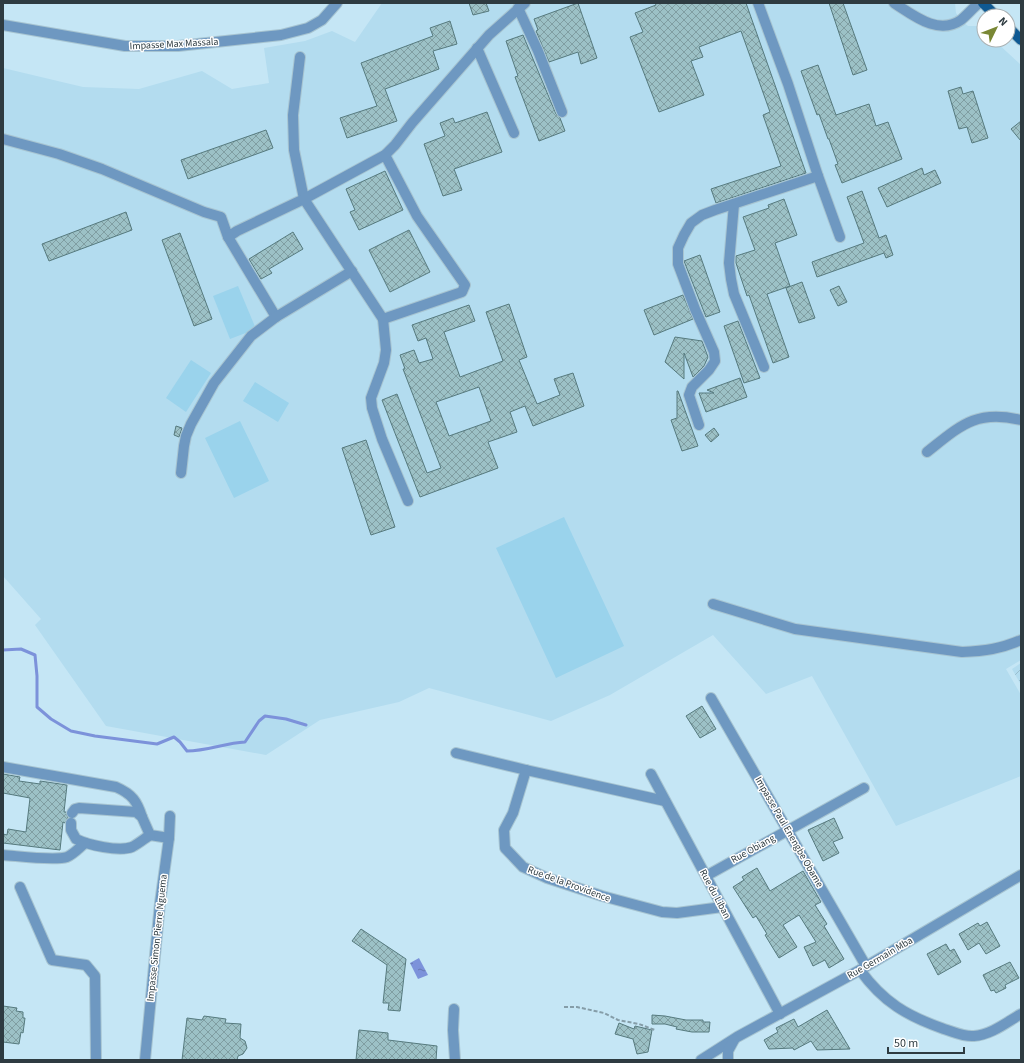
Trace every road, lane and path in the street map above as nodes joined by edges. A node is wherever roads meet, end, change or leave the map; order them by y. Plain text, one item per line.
1 (337, 3) edge
2 (758, 3) edge
3 (894, 3) edge
4 (979, 3) edge
5 (522, 5) edge
6 (3, 25) edge
7 (477, 48) junction
8 (300, 56) dead end
9 (562, 112) dead end
10 (514, 133) dead end
11 (3, 139) edge
12 (386, 155) junction
13 (818, 176) junction
14 (304, 199) junction
15 (734, 204) junction
16 (228, 237) junction
17 (840, 237) dead end
18 (352, 271) junction
19 (276, 317) junction
20 (383, 319) junction
21 (764, 367) dead end
22 (1021, 420) edge
23 (699, 425) dead end
24 (927, 452) dead end
25 (181, 472) dead end
26 (408, 501) dead end
27 (713, 604) dead end
28 (1021, 640) edge
29 (711, 698) dead end
30 (456, 753) dead end
31 (3, 767) edge
32 (526, 770) junction
33 (651, 774) dead end
34 (864, 788) dead end
35 (665, 801) junction
36 (170, 816) dead end
37 (142, 817) junction
38 (787, 830) junction
39 (150, 835) junction
40 (169, 838) junction
41 (85, 843) junction
42 (3, 855) edge
43 (1021, 875) edge
44 (706, 876) junction
45 (20, 886) dead end
46 (722, 907) junction
47 (863, 968) junction
48 (564, 1006) dead end
49 (454, 1009) dead end
50 (780, 1014) junction
51 (1021, 1014) edge
52 (655, 1030) dead end
53 (737, 1038) junction
54 (96, 1060) edge
55 (145, 1060) edge
56 (455, 1060) edge
57 (701, 1060) edge
58 (728, 1060) edge

1 - 6 street, Impasse Max Massala
2 - 13 street
3 - 4 street
5 - 7 street
5 - 9 street
7 - 10 street
7 - 12 street
8 - 14 street
11 - 16 street
12 - 14 street
12 - 20 street
13 - 15 street
13 - 17 street
14 - 16 street
14 - 18 street
15 - 21 street
15 - 23 street
16 - 19 street
18 - 19 street
18 - 20 street
19 - 25 street
20 - 26 street
22 - 24 street
27 - 28 street
29 - 38 street, Impasse Paul Enengbe Obame
30 - 32 street
31 - 37 street
32 - 35 street
32 - 46 street, Rue de la Providence
33 - 35 street, Rue du Liban
34 - 38 street, Rue Obiang
35 - 44 street, Rue du Liban
36 - 40 street, Impasse Simon Pierre Nguema
37 - 39 street
37 - 41 street
38 - 44 street, Rue Obiang
38 - 47 street, Impasse Paul Enengbe Obame
39 - 40 street
39 - 41 street
40 - 55 street, Impasse Simon Pierre Nguema
41 - 42 street
43 - 47 street, Rue Germain Mba
44 - 46 street, Rue du Liban
45 - 54 street
46 - 50 street, Rue du Liban
47 - 50 street, Rue Germain Mba
47 - 51 street, Impasse Paul Enengbe Obame
48 - 52 path
49 - 56 street
50 - 53 street, Rue Germain Mba
53 - 57 street, Rue Germain Mba
53 - 58 street

